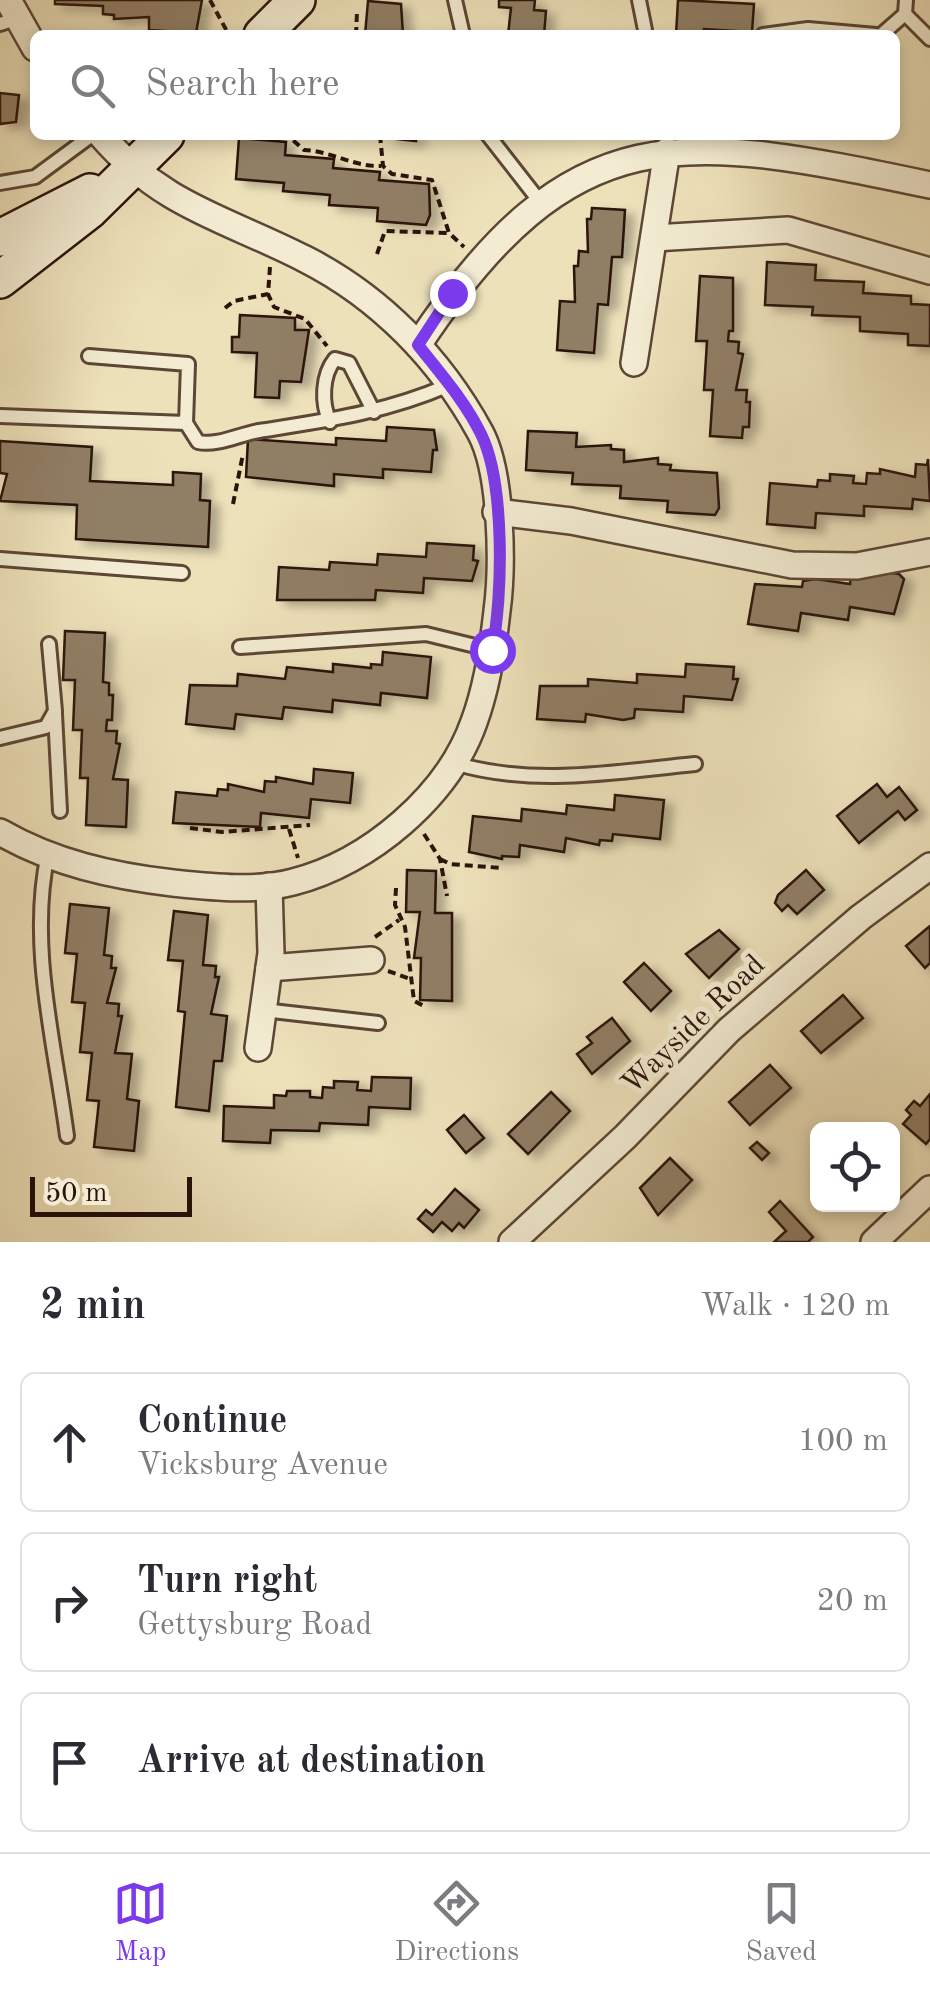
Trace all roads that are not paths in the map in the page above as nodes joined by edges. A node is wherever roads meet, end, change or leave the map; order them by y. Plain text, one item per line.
1 (297, 0) edge
2 (455, 0) edge
3 (638, 0) edge
4 (906, 7) edge
5 (8, 14) edge
6 (267, 30) edge
7 (462, 30) edge
8 (645, 30) edge
9 (883, 30) edge
10 (930, 38) edge
11 (30, 42) edge
12 (85, 140) edge
13 (105, 140) edge
14 (161, 140) edge
15 (492, 140) edge
16 (668, 150) junction
17 (131, 170) junction
18 (0, 183) edge
19 (930, 185) edge
20 (541, 203) junction
21 (0, 238) edge
22 (654, 238) junction
23 (930, 271) edge
24 (0, 280) edge
25 (418, 345) junction
26 (89, 356) dead end
27 (634, 364) dead end
28 (449, 385) junction
29 (374, 412) junction
30 (0, 416) edge
31 (330, 422) junction
32 (186, 423) junction
33 (496, 512) junction
34 (930, 552) edge
35 (0, 560) edge
36 (182, 573) dead end
37 (49, 644) dead end
38 (240, 647) dead end
39 (492, 650) junction
40 (55, 711) junction
41 (0, 738) edge
42 (454, 763) junction
43 (695, 764) dead end
44 (60, 812) dead end
45 (0, 832) edge
46 (48, 854) junction
47 (930, 866) edge
48 (268, 886) junction
49 (371, 960) dead end
50 (269, 968) junction
51 (263, 1010) junction
52 (378, 1023) dead end
53 (258, 1048) dead end
54 (67, 1136) dead end
55 (930, 1189) edge
56 (512, 1242) edge
57 (874, 1242) edge

1 - 6 street
2 - 7 lane
3 - 8 lane
4 - 9 lane
4 - 10 lane
5 - 11 street
12 - 18 lane
13 - 17 street
14 - 17 street
15 - 20 lane
16 - 19 street
16 - 20 street
16 - 22 street
17 - 21 street
17 - 24 street
17 - 25 street
20 - 25 street
22 - 23 street
22 - 27 street
25 - 28 street
26 - 32 lane
28 - 29 lane
28 - 33 street
29 - 31 lane
29 - 31 lane
30 - 32 lane
31 - 32 lane
33 - 34 street
33 - 39 street
35 - 36 lane
37 - 40 lane
38 - 39 lane
39 - 42 street
40 - 41 lane
40 - 44 lane
42 - 43 lane
42 - 48 street
45 - 46 street
46 - 48 street
46 - 54 lane
47 - 56 street, Wayside Road
48 - 50 street
49 - 50 street
50 - 51 street
51 - 52 lane
51 - 53 street
55 - 57 street

